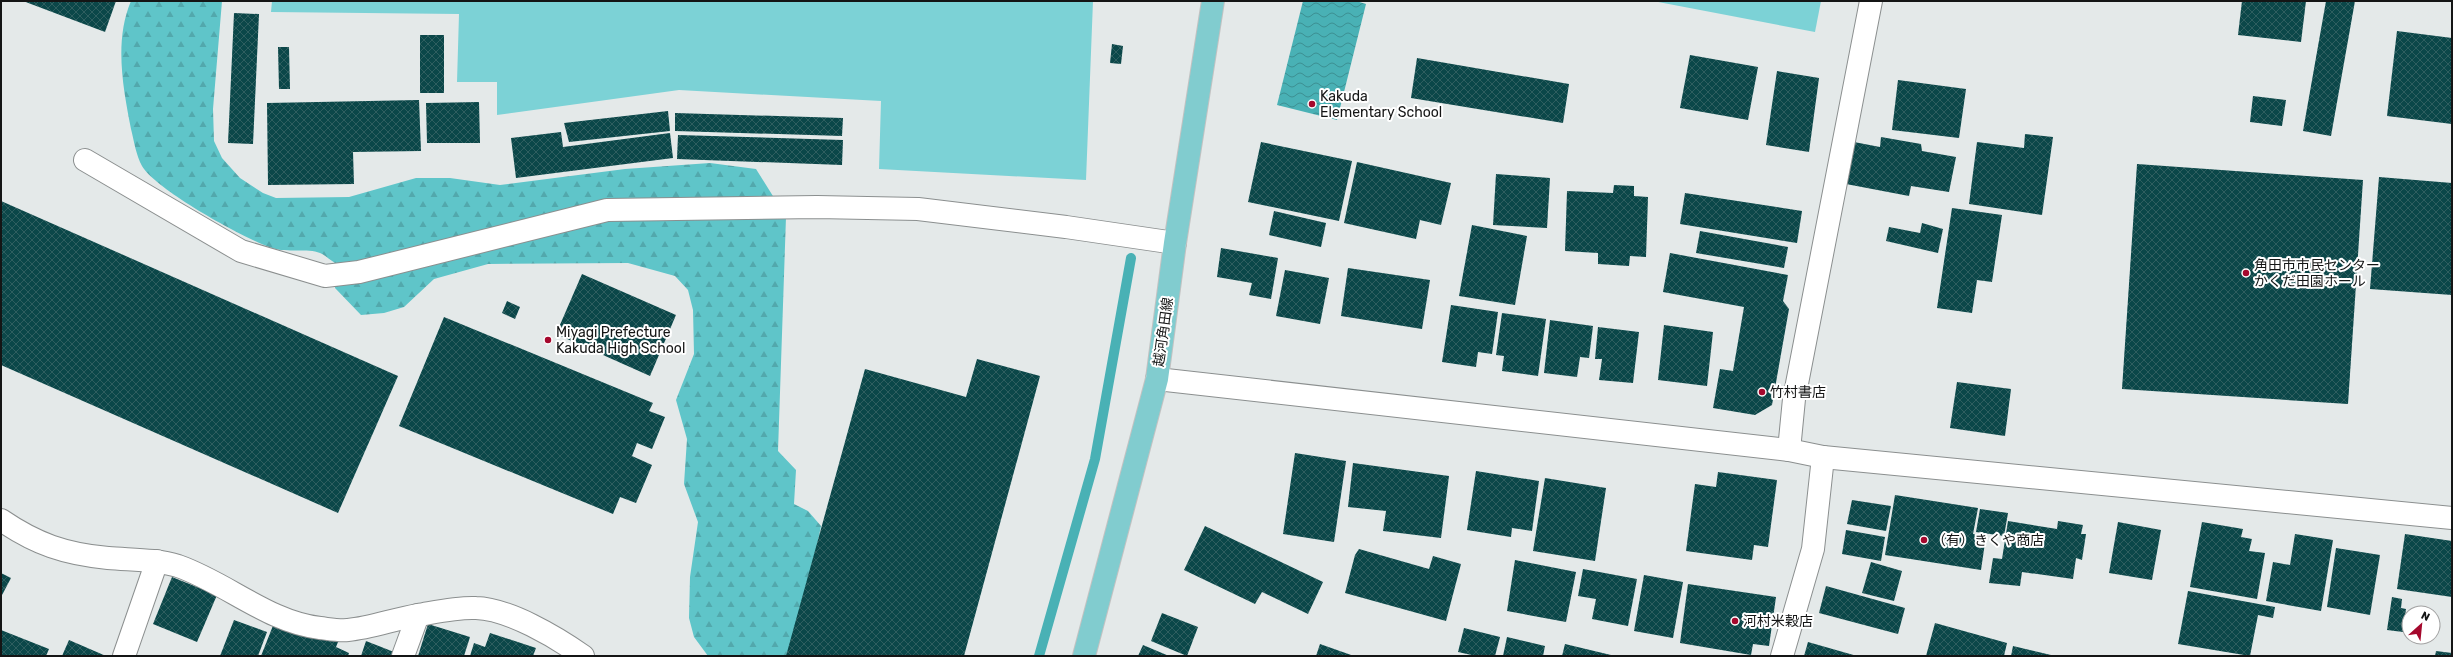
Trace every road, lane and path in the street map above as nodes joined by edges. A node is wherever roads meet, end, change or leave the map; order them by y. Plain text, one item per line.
1 (1213, 1) edge
2 (1871, 1) edge
3 (85, 160) dead end
4 (1175, 243) junction
5 (1157, 379) junction
6 (1789, 450) junction
7 (1823, 457) junction
8 (2452, 518) edge
9 (1, 520) edge
10 (157, 561) junction
11 (418, 615) junction
12 (124, 656) edge
13 (403, 656) edge
14 (583, 656) edge
15 (1084, 656) edge
16 (1782, 656) edge

1 - 4 main road, 越河角田線
2 - 6 street
3 - 4 street
4 - 5 main road, 越河角田線
5 - 6 street
5 - 15 main road, 越河角田線
6 - 7 street
7 - 8 street
7 - 16 street
9 - 10 street
10 - 11 street
10 - 12 street
11 - 13 street
11 - 14 street

